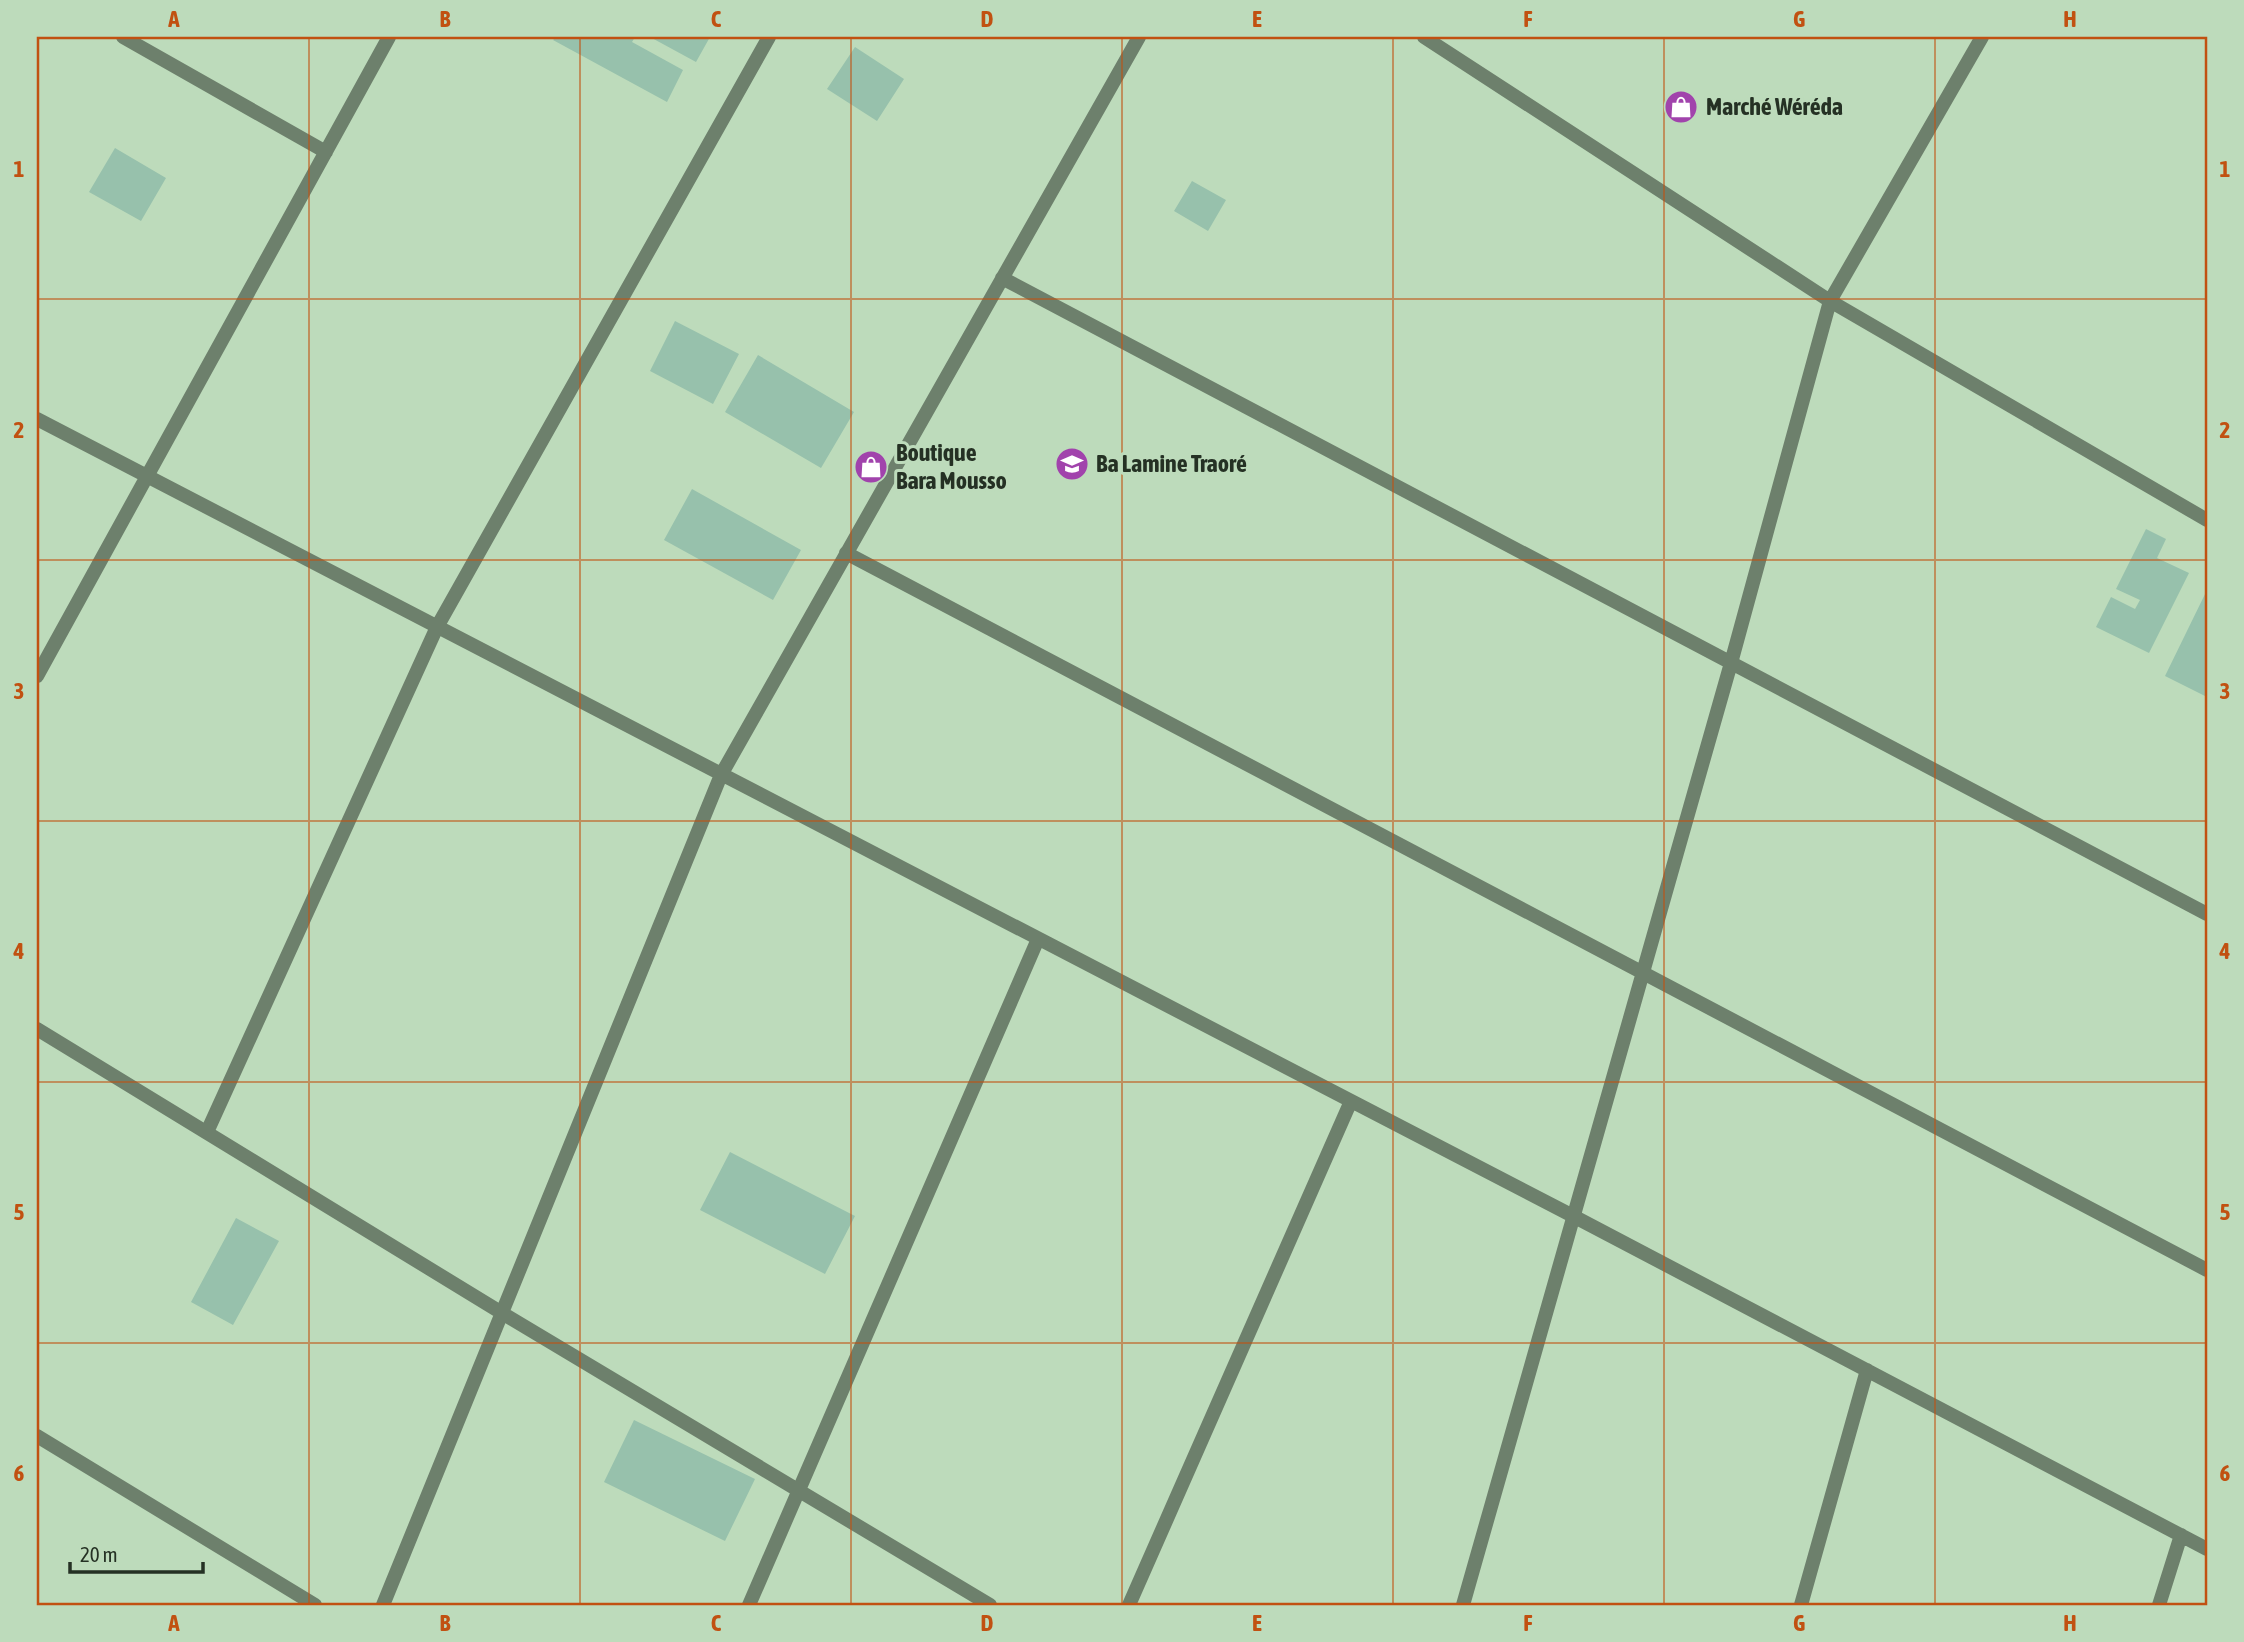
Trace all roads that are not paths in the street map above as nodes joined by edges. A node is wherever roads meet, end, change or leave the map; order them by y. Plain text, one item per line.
1 (123, 37) edge
2 (389, 37) edge
3 (769, 37) edge
4 (1139, 37) edge
5 (1424, 37) edge
6 (1982, 37) edge
7 (326, 152) junction
8 (1002, 278) junction
9 (1830, 300) junction
10 (37, 419) edge
11 (147, 477) junction
12 (2207, 520) edge
13 (846, 553) junction
14 (437, 627) junction
15 (1731, 663) junction
16 (37, 677) edge
17 (721, 775) junction
18 (2207, 914) edge
19 (1038, 939) junction
20 (1643, 973) junction
21 (37, 1029) edge
22 (1351, 1101) junction
23 (206, 1132) junction
24 (1573, 1216) junction
25 (2207, 1270) edge
26 (502, 1313) junction
27 (1867, 1370) junction
28 (37, 1436) edge
29 (799, 1489) junction
30 (2180, 1535) junction
31 (2207, 1549) edge
32 (315, 1605) edge
33 (383, 1605) edge
34 (749, 1605) edge
35 (990, 1605) edge
36 (1129, 1605) edge
37 (1463, 1605) edge
38 (1801, 1605) edge
39 (2160, 1605) edge

1 - 7 street
2 - 7 street
3 - 14 street
4 - 8 street
5 - 9 street
6 - 9 street
7 - 11 street
8 - 13 street
8 - 15 street
9 - 12 street
9 - 15 street
10 - 11 street
11 - 14 street
11 - 16 street
13 - 17 street
13 - 20 street
14 - 17 street
14 - 23 street
15 - 18 street
15 - 20 street
17 - 19 street
17 - 26 street
19 - 22 street
19 - 29 street
20 - 24 street
20 - 25 street
21 - 23 street
22 - 24 street
22 - 36 street
23 - 26 street
24 - 27 street
24 - 37 street
26 - 29 street
26 - 33 street
27 - 30 street
27 - 38 street
28 - 32 street
29 - 34 street
29 - 35 street
30 - 31 street
30 - 39 street

